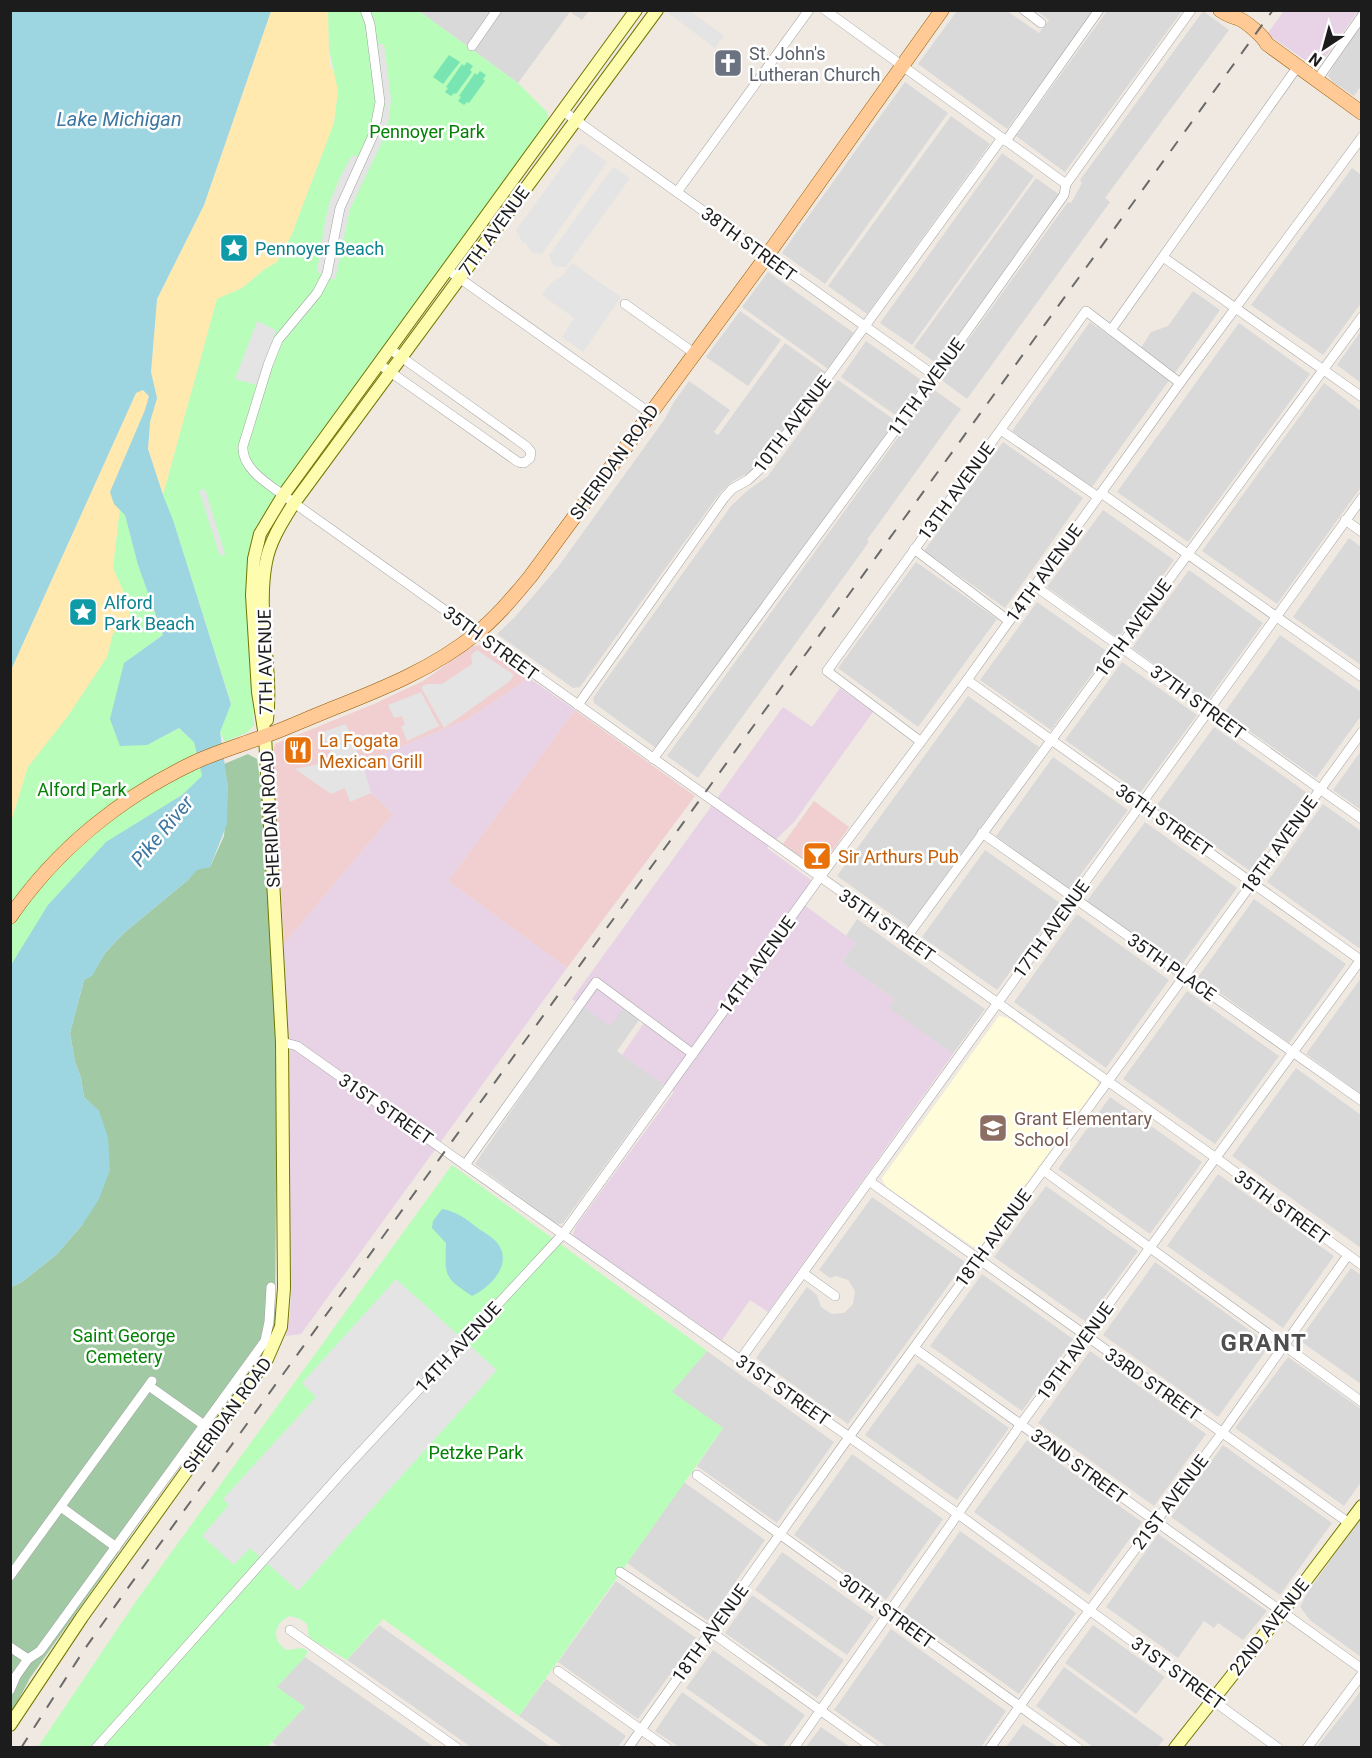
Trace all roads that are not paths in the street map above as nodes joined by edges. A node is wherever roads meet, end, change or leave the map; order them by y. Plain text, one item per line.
1 (365, 10) edge
2 (497, 10) edge
3 (657, 10) edge
4 (809, 10) edge
5 (825, 10) edge
6 (942, 10) edge
7 (1024, 10) edge
8 (1099, 10) edge
9 (1191, 10) edge
10 (632, 12) edge
11 (1225, 14) edge
12 (1362, 16) edge
13 (1041, 22) dead end
14 (646, 24) junction
15 (472, 46) dead end
16 (903, 65) junction
17 (1298, 66) junction
18 (1317, 80) junction
19 (563, 111) junction
20 (1362, 113) edge
21 (575, 120) junction
22 (1362, 136) edge
23 (1004, 140) junction
24 (1066, 184) junction
25 (677, 192) junction
26 (766, 256) junction
27 (1163, 257) junction
28 (448, 270) junction
29 (460, 279) junction
30 (625, 304) dead end
31 (1235, 308) junction
32 (1362, 317) edge
33 (866, 326) junction
34 (1111, 330) junction
35 (390, 349) junction
36 (694, 353) junction
37 (401, 357) junction
38 (379, 364) junction
39 (1323, 370) junction
40 (391, 372) junction
41 (935, 376) junction
42 (1180, 383) junction
43 (1362, 397) edge
44 (650, 413) junction
45 (1000, 430) junction
46 (284, 494) junction
47 (1100, 495) junction
48 (1362, 498) edge
49 (294, 503) junction
50 (1345, 520) junction
51 (1362, 532) edge
52 (914, 549) junction
53 (1188, 554) junction
54 (1035, 586) junction
55 (1276, 616) junction
56 (1010, 621) junction
57 (477, 633) junction
58 (1120, 646) junction
59 (1362, 677) edge
60 (967, 680) junction
61 (578, 705) junction
62 (1209, 710) junction
63 (1362, 732) edge
64 (265, 736) junction
65 (1051, 740) junction
66 (920, 741) junction
67 (654, 759) junction
68 (1320, 789) junction
69 (1141, 804) junction
70 (1362, 819) edge
71 (982, 833) junction
72 (820, 877) junction
73 (1252, 883) junction
74 (1073, 898) junction
75 (10, 917) edge
76 (906, 938) junction
77 (1361, 960) edge
78 (1184, 976) junction
79 (997, 1003) junction
80 (282, 1042) junction
81 (1293, 1053) junction
82 (693, 1054) junction
83 (1107, 1082) junction
84 (1362, 1101) edge
85 (1216, 1158) junction
86 (465, 1165) junction
87 (1043, 1170) junction
88 (869, 1182) junction
89 (563, 1234) junction
90 (1150, 1249) junction
91 (1348, 1255) junction
92 (978, 1259) junction
93 (1362, 1265) edge
94 (803, 1273) junction
95 (271, 1287) dead end
96 (835, 1296) dead end
97 (1086, 1336) junction
98 (1283, 1345) junction
99 (914, 1348) junction
100 (740, 1360) junction
101 (1362, 1402) edge
102 (1021, 1424) junction
103 (204, 1425) junction
104 (1222, 1433) junction
105 (849, 1437) junction
106 (697, 1475) dead end
107 (1362, 1506) edge
108 (61, 1507) junction
109 (958, 1514) junction
110 (1155, 1521) junction
111 (1349, 1523) junction
112 (781, 1534) junction
113 (116, 1547) junction
114 (12, 1572) edge
115 (620, 1572) dead end
116 (1090, 1609) junction
117 (1282, 1612) junction
118 (889, 1613) junction
119 (290, 1630) dead end
120 (711, 1632) junction
121 (10, 1647) edge
122 (28, 1659) junction
123 (1362, 1669) edge
124 (558, 1671) dead end
125 (1362, 1674) edge
126 (13, 1675) edge
127 (10, 1690) edge
128 (1213, 1699) junction
129 (1019, 1705) junction
130 (821, 1711) junction
131 (10, 1725) edge
132 (641, 1729) junction
133 (100, 1746) edge
134 (457, 1748) edge
135 (628, 1748) edge
136 (667, 1748) edge
137 (795, 1748) edge
138 (873, 1748) edge
139 (990, 1748) edge
140 (1078, 1748) edge
141 (1175, 1748) edge
142 (1278, 1748) edge
143 (1307, 1748) edge

1 - 46 street, 35TH STREET
2 - 15 street
3 - 14 street, 7TH AVENUE
4 - 25 street
5 - 16 street
6 - 16 main road, SHERIDAN ROAD
7 - 13 street
8 - 23 street, 10TH AVENUE
9 - 24 street, 11TH AVENUE
10 - 14 street
10 - 19 street, 7TH AVENUE
11 - 17 main road
12 - 18 street
14 - 21 street, 7TH AVENUE
16 - 23 street
16 - 26 main road, SHERIDAN ROAD
17 - 18 main road
17 - 27 street
18 - 20 main road
19 - 21 street, 38TH STREET
19 - 28 street, 7TH AVENUE
21 - 25 street, 38TH STREET
21 - 29 street, 7TH AVENUE
22 - 31 street, 14TH AVENUE
23 - 24 street
23 - 33 street, 10TH AVENUE
24 - 41 street, 11TH AVENUE
25 - 26 street, 38TH STREET
26 - 33 street, 38TH STREET
26 - 36 main road, SHERIDAN ROAD
27 - 31 street
27 - 34 street
28 - 29 street
28 - 35 street, 7TH AVENUE
29 - 37 street, 7TH AVENUE
29 - 44 street
30 - 36 street
31 - 39 street
31 - 42 street, 14TH AVENUE
32 - 39 street, 16TH AVENUE
33 - 41 street, 38TH STREET
33 - 61 street, 10TH AVENUE
34 - 42 street
34 - 45 street, 13TH AVENUE
35 - 37 street
35 - 38 street, 7TH AVENUE
36 - 44 main road, SHERIDAN ROAD
37 - 40 street, 7TH AVENUE
37 - 40 street
38 - 40 street
38 - 46 street, 7TH AVENUE
39 - 43 street
39 - 53 street, 16TH AVENUE
40 - 49 street, 7TH AVENUE
41 - 67 street, 11TH AVENUE
42 - 47 street, 14TH AVENUE
44 - 57 main road, SHERIDAN ROAD
45 - 47 street
45 - 52 street, 13TH AVENUE
46 - 49 street, 35TH STREET
46 - 64 street, 7TH AVENUE
47 - 53 street
47 - 54 street, 14TH AVENUE
48 - 50 street, 17TH AVENUE
49 - 57 street, 35TH STREET
49 - 64 street, 7TH AVENUE
50 - 51 street
50 - 55 street, 17TH AVENUE
52 - 56 street
52 - 66 street, 13TH AVENUE
53 - 55 street
53 - 58 street, 16TH AVENUE
54 - 56 street, 14TH AVENUE
54 - 58 street, 37TH STREET
55 - 59 street
55 - 62 street, 17TH AVENUE
56 - 60 street, 14TH AVENUE
57 - 61 street, 35TH STREET
57 - 64 main road, SHERIDAN ROAD
58 - 62 street, 37TH STREET
58 - 65 street, 16TH AVENUE
60 - 65 street, 36TH STREET
60 - 66 street, 14TH AVENUE
61 - 67 street, 35TH STREET
62 - 68 street, 37TH STREET
62 - 69 street, 17TH AVENUE
63 - 68 street, 18TH AVENUE
64 - 75 main road
64 - 80 street, SHERIDAN ROAD
65 - 69 street, 36TH STREET
65 - 71 street, 16TH AVENUE
66 - 72 street, 14TH AVENUE
67 - 72 street, 35TH STREET
68 - 70 street, 37TH STREET
68 - 73 street, 18TH AVENUE
69 - 73 street, 36TH STREET
69 - 74 street, 17TH AVENUE
71 - 74 street, 35TH PLACE
71 - 76 street, 16TH AVENUE
72 - 76 street, 35TH STREET
72 - 82 street, 14TH AVENUE
73 - 77 street, 36TH STREET
73 - 78 street, 18TH AVENUE
74 - 78 street, 35TH PLACE
74 - 79 street, 17TH AVENUE
76 - 79 street, 35TH STREET
77 - 81 street, 19TH AVENUE
78 - 81 street, 35TH PLACE
78 - 83 street, 18TH AVENUE
79 - 83 street, 35TH STREET
79 - 88 street, 17TH AVENUE
80 - 86 street, 31ST STREET
80 - 131 street, SHERIDAN ROAD
81 - 84 street, 35TH PLACE
81 - 85 street, 19TH AVENUE
82 - 86 street
82 - 89 street, 14TH AVENUE
83 - 85 street, 35TH STREET
83 - 87 street, 18TH AVENUE
85 - 90 street, 19TH AVENUE
85 - 91 street, 35TH STREET
86 - 89 street, 31ST STREET
87 - 90 street
87 - 92 street, 18TH AVENUE
88 - 92 street, 33RD STREET
88 - 94 street, 17TH AVENUE
89 - 100 street, 31ST STREET
89 - 133 street, 14TH AVENUE
90 - 97 street, 19TH AVENUE
90 - 98 street
91 - 93 street, 35TH STREET
91 - 98 street, 21ST AVENUE
92 - 97 street, 33RD STREET
92 - 99 street, 18TH AVENUE
94 - 96 street
94 - 100 street, 17TH AVENUE
95 - 103 street
97 - 102 street, 19TH AVENUE
97 - 104 street, 33RD STREET
98 - 101 street
98 - 104 street, 21ST AVENUE
99 - 102 street, 32ND STREET
99 - 105 street, 18TH AVENUE
100 - 105 street, 31ST STREET
102 - 109 street, 19TH AVENUE
102 - 110 street, 32ND STREET
103 - 108 street
103 - 113 street
104 - 110 street, 21ST AVENUE
104 - 111 street, 33RD STREET
105 - 109 street, 31ST STREET
105 - 112 street, 18TH AVENUE
106 - 112 street, 30TH STREET
107 - 111 street, 22ND AVENUE
108 - 113 street
108 - 114 street
109 - 116 street, 31ST STREET
109 - 118 street, 19TH AVENUE
110 - 116 street, 21ST AVENUE
110 - 117 street, 32ND STREET
111 - 117 street, 22ND AVENUE
112 - 118 street, 30TH STREET
112 - 120 street, 18TH AVENUE
113 - 122 street
115 - 120 street
116 - 128 street, 31ST STREET
116 - 129 street, 21ST AVENUE
117 - 123 street, 32ND STREET
117 - 128 street, 22ND AVENUE
118 - 129 street, 30TH STREET
118 - 130 street, 19TH AVENUE
119 - 134 street
120 - 130 street
120 - 132 street, 18TH AVENUE
121 - 122 street
122 - 126 street
124 - 132 street
125 - 143 street
126 - 127 street
128 - 141 street, 22ND AVENUE
128 - 142 street, 31ST STREET
129 - 139 street, 21ST AVENUE
129 - 140 street, 30TH STREET
130 - 137 street, 19TH AVENUE
130 - 138 street
132 - 135 street, 18TH AVENUE
132 - 136 street

